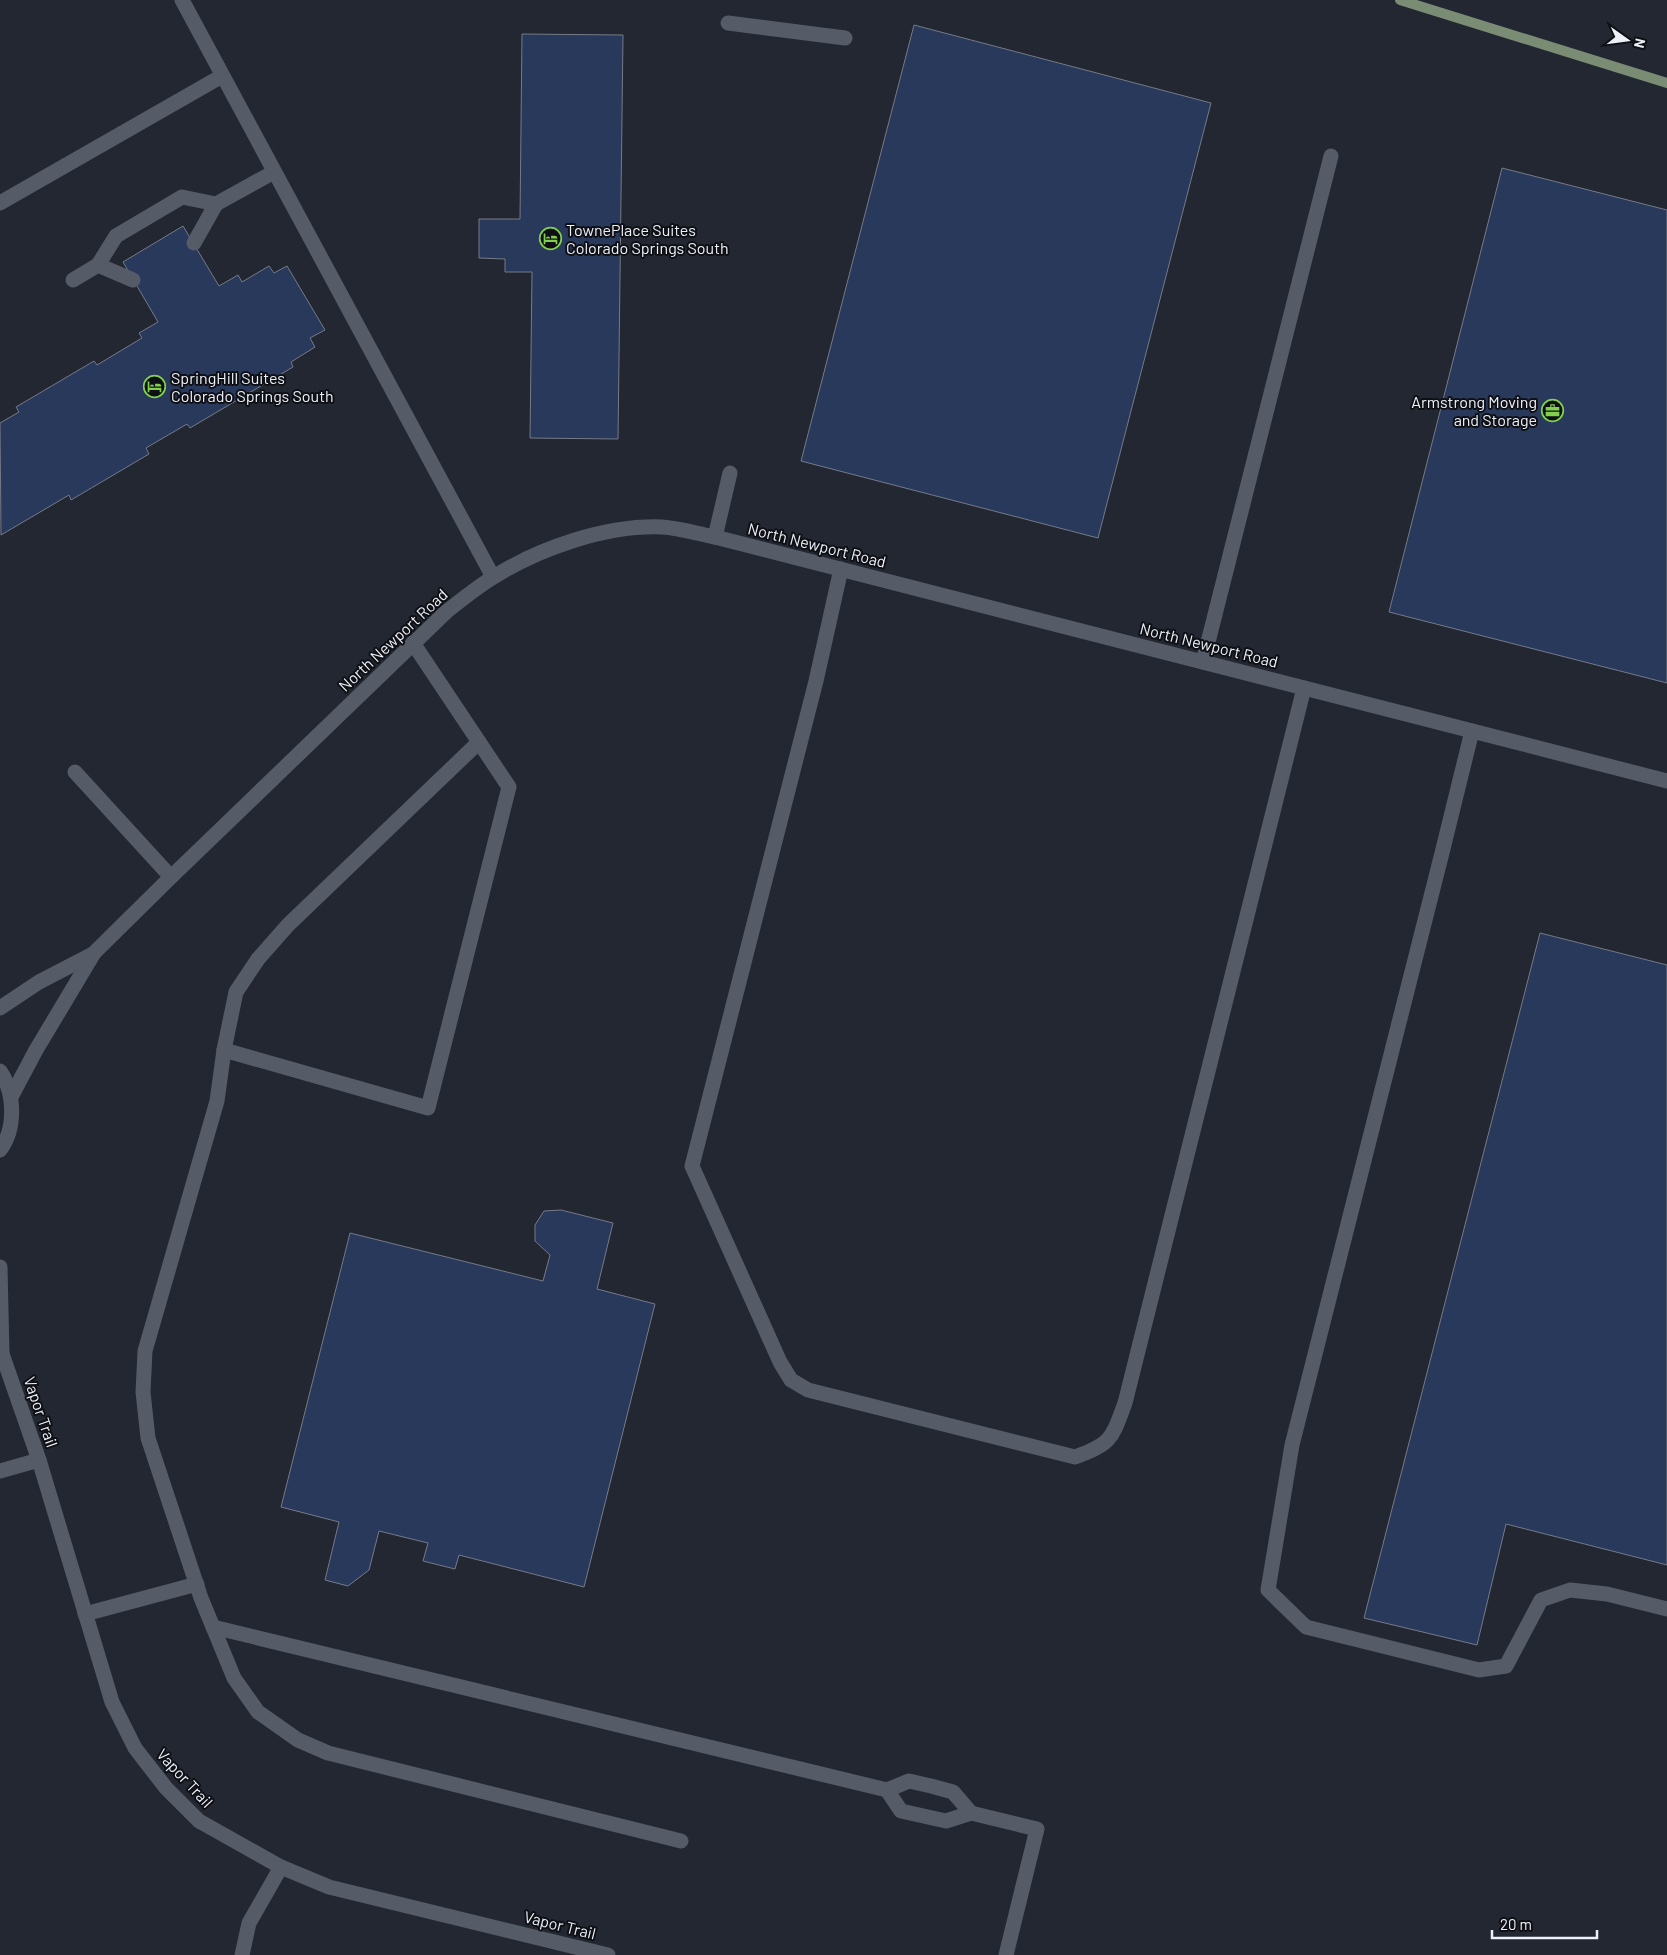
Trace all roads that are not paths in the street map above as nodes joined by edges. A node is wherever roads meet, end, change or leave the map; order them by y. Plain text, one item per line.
1 (182, 0) edge
2 (728, 23) dead end
3 (845, 38) dead end
4 (222, 76) junction
5 (1331, 156) dead end
6 (274, 172) junction
7 (0, 203) edge
8 (216, 204) junction
9 (194, 243) dead end
10 (98, 265) junction
11 (73, 280) dead end
12 (133, 280) dead end
13 (730, 473) dead end
14 (715, 537) junction
15 (842, 569) junction
16 (493, 577) junction
17 (413, 643) junction
18 (1203, 662) junction
19 (1304, 688) junction
20 (1472, 731) junction
21 (479, 742) junction
22 (75, 772) dead end
23 (1667, 781) edge
24 (171, 877) junction
25 (94, 953) junction
26 (0, 1008) edge
27 (224, 1050) junction
28 (0, 1071) edge
29 (11, 1097) junction
30 (0, 1150) edge
31 (0, 1267) edge
32 (1, 1350) edge
33 (39, 1460) junction
34 (0, 1471) edge
35 (196, 1584) junction
36 (1667, 1609) edge
37 (85, 1614) junction
38 (213, 1626) junction
39 (887, 1790) junction
40 (971, 1813) junction
41 (682, 1841) dead end
42 (281, 1867) junction
43 (242, 1955) edge
44 (608, 1955) edge
45 (1006, 1955) edge

1 - 4 street
2 - 3 street
4 - 6 street
4 - 7 street
5 - 18 street
6 - 8 street
6 - 16 street
8 - 9 street
8 - 10 street
10 - 11 street
10 - 12 street
13 - 14 street
14 - 15 street, North Newport Road
14 - 16 street, North Newport Road
15 - 18 street, North Newport Road
15 - 19 street
16 - 17 street, North Newport Road
17 - 21 street
17 - 24 street, North Newport Road
18 - 19 street, North Newport Road
19 - 20 street, North Newport Road
20 - 23 street, North Newport Road
20 - 36 street
21 - 27 street
21 - 27 street
22 - 24 street
24 - 25 street, North Newport Road
25 - 26 street, North Newport Road
25 - 29 street, North Newport Road
27 - 35 street
28 - 29 street
29 - 30 street
31 - 32 street, Vapor Trail
32 - 33 street, Vapor Trail
33 - 34 street
33 - 37 street, Vapor Trail
35 - 37 street
35 - 38 street
37 - 42 street, Vapor Trail
38 - 39 street
38 - 41 street
39 - 40 street
39 - 40 street
40 - 45 street
42 - 43 street
42 - 44 street, Vapor Trail

